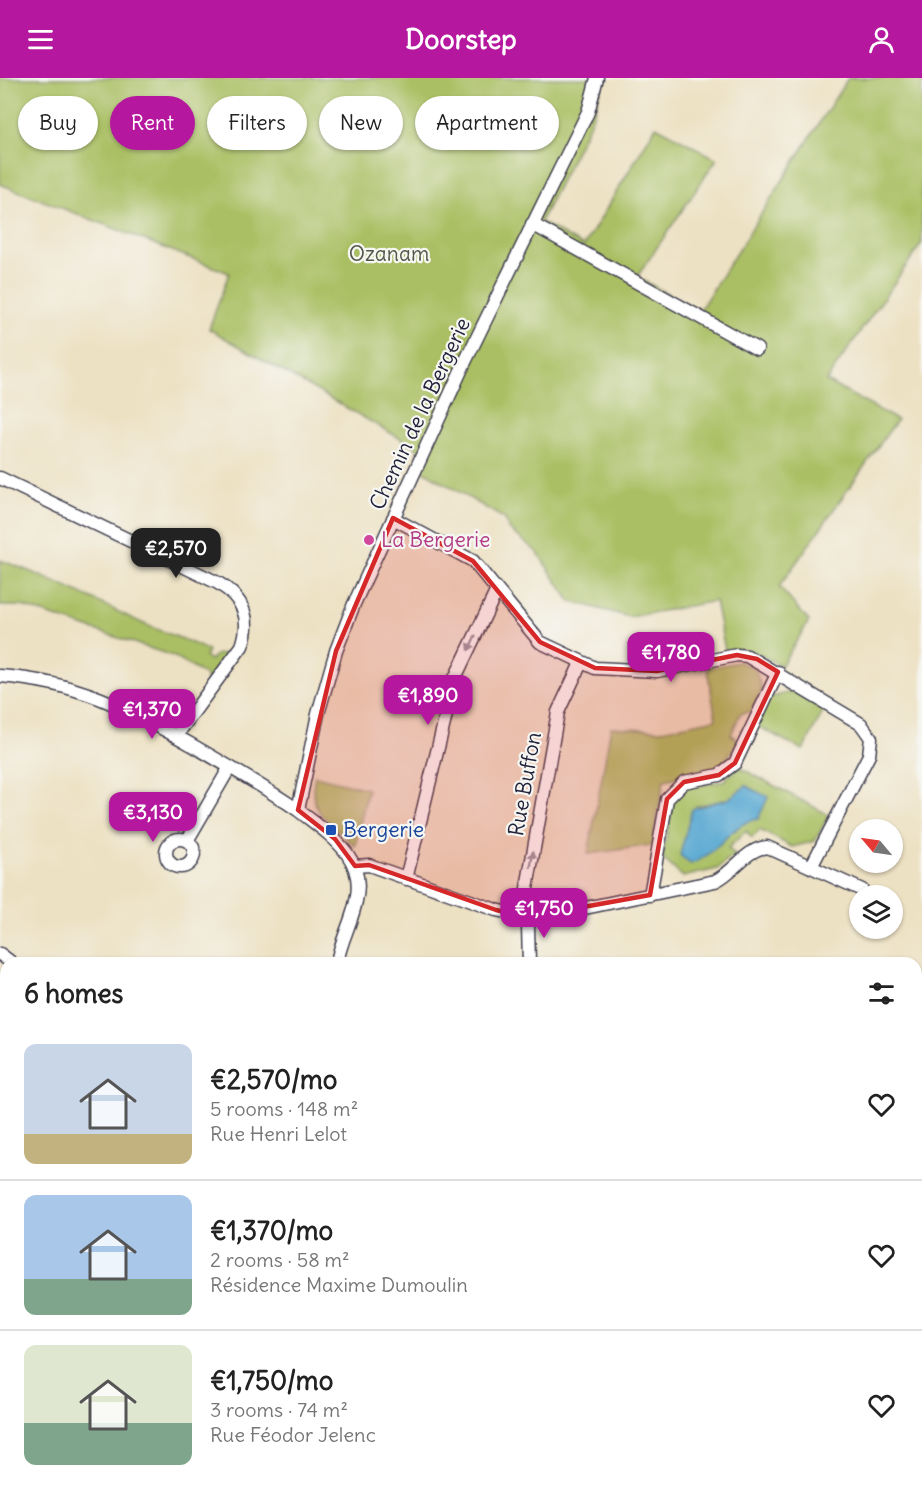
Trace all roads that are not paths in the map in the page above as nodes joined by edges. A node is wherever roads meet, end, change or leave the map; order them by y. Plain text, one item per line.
1 (597, 78) edge
2 (532, 224) junction
3 (757, 349) dead end
4 (0, 478) edge
5 (393, 518) junction
6 (497, 590) junction
7 (581, 663) junction
8 (778, 672) junction
9 (0, 676) edge
10 (177, 736) junction
11 (230, 767) junction
12 (298, 810) junction
13 (188, 841) dead end
14 (355, 866) junction
15 (811, 867) junction
16 (406, 879) junction
17 (851, 885) edge
18 (650, 894) junction
19 (528, 917) junction
20 (339, 957) edge
21 (529, 957) edge

1 - 2 street, Chemin de la Bergerie
2 - 3 street
2 - 5 street, Chemin de la Bergerie
4 - 10 street
5 - 6 street
5 - 12 street, Chemin de la Bergerie
6 - 7 street
6 -> 16 street
7 - 8 street
19 -> 7 street, Rue Buffon
8 - 15 street
8 - 18 street
9 - 10 street
10 - 11 street
11 - 12 street
11 - 13 street
12 - 14 street
14 - 16 street
14 - 20 street
15 - 17 street
15 - 18 street
16 - 19 street
18 - 19 street
19 - 21 street, Rue Buffon

